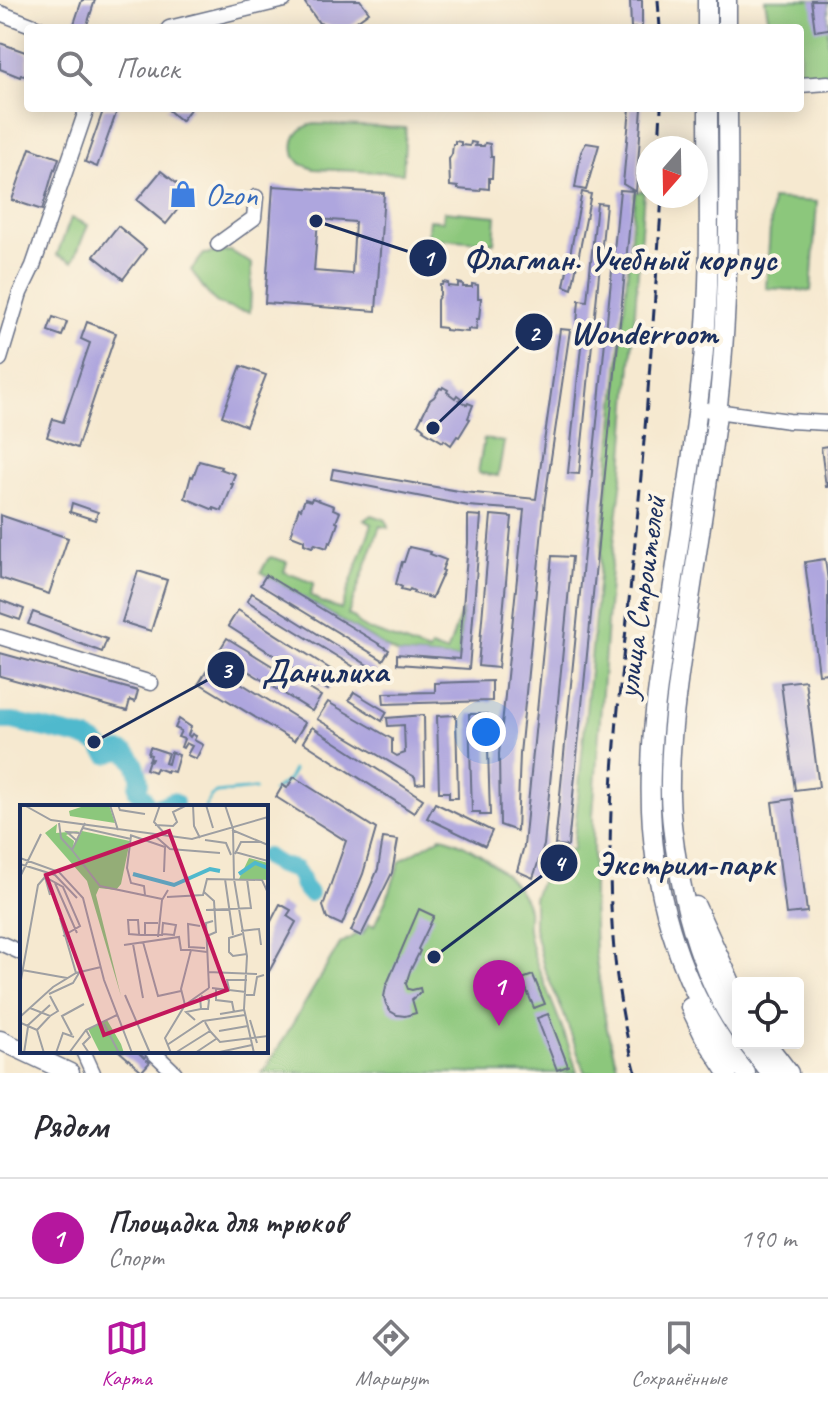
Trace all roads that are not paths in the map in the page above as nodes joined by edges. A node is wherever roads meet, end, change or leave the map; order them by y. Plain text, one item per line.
1 (284, 0) edge
2 (707, 0) edge
3 (727, 0) edge
4 (0, 13) edge
5 (29, 24) edge
6 (185, 24) edge
7 (707, 24) edge
8 (727, 24) edge
9 (828, 83) edge
10 (804, 85) edge
11 (86, 112) edge
12 (708, 112) edge
13 (728, 112) edge
14 (256, 197) dead end
15 (218, 244) dead end
16 (0, 359) edge
17 (697, 409) junction
18 (717, 410) junction
19 (828, 423) edge
20 (0, 637) edge
21 (680, 665) junction
22 (151, 683) dead end
23 (650, 803) junction
24 (0, 943) edge
25 (20, 952) edge
26 (732, 984) edge
27 (732, 1020) edge
28 (0, 1040) edge
29 (20, 1049) edge
30 (752, 1049) edge
31 (771, 1049) edge
32 (28, 1053) edge
33 (84, 1053) edge
34 (154, 1053) edge
35 (70, 1073) edge
36 (93, 1073) edge
37 (175, 1073) edge
38 (728, 1073) edge
39 (746, 1073) edge
40 (770, 1073) edge
41 (789, 1073) edge

1 - 6 street
2 - 7 main road
3 - 8 main road
4 - 5 street
9 - 10 street
11 - 16 street
12 - 17 main road, улица Строителей
13 - 18 main road, улица Строителей
14 - 15 street
17 - 18 street
17 - 23 main road, улица Строителей
18 - 19 street
18 - 21 main road, улица Строителей
20 - 22 street
21 - 26 main road
21 - 27 main road, улица Строителей
23 - 38 main road
23 - 39 main road, улица Строителей
24 - 25 street
28 - 29 main road
30 - 40 main road
31 - 41 main road
32 - 35 main road
33 - 36 street
34 - 37 street

